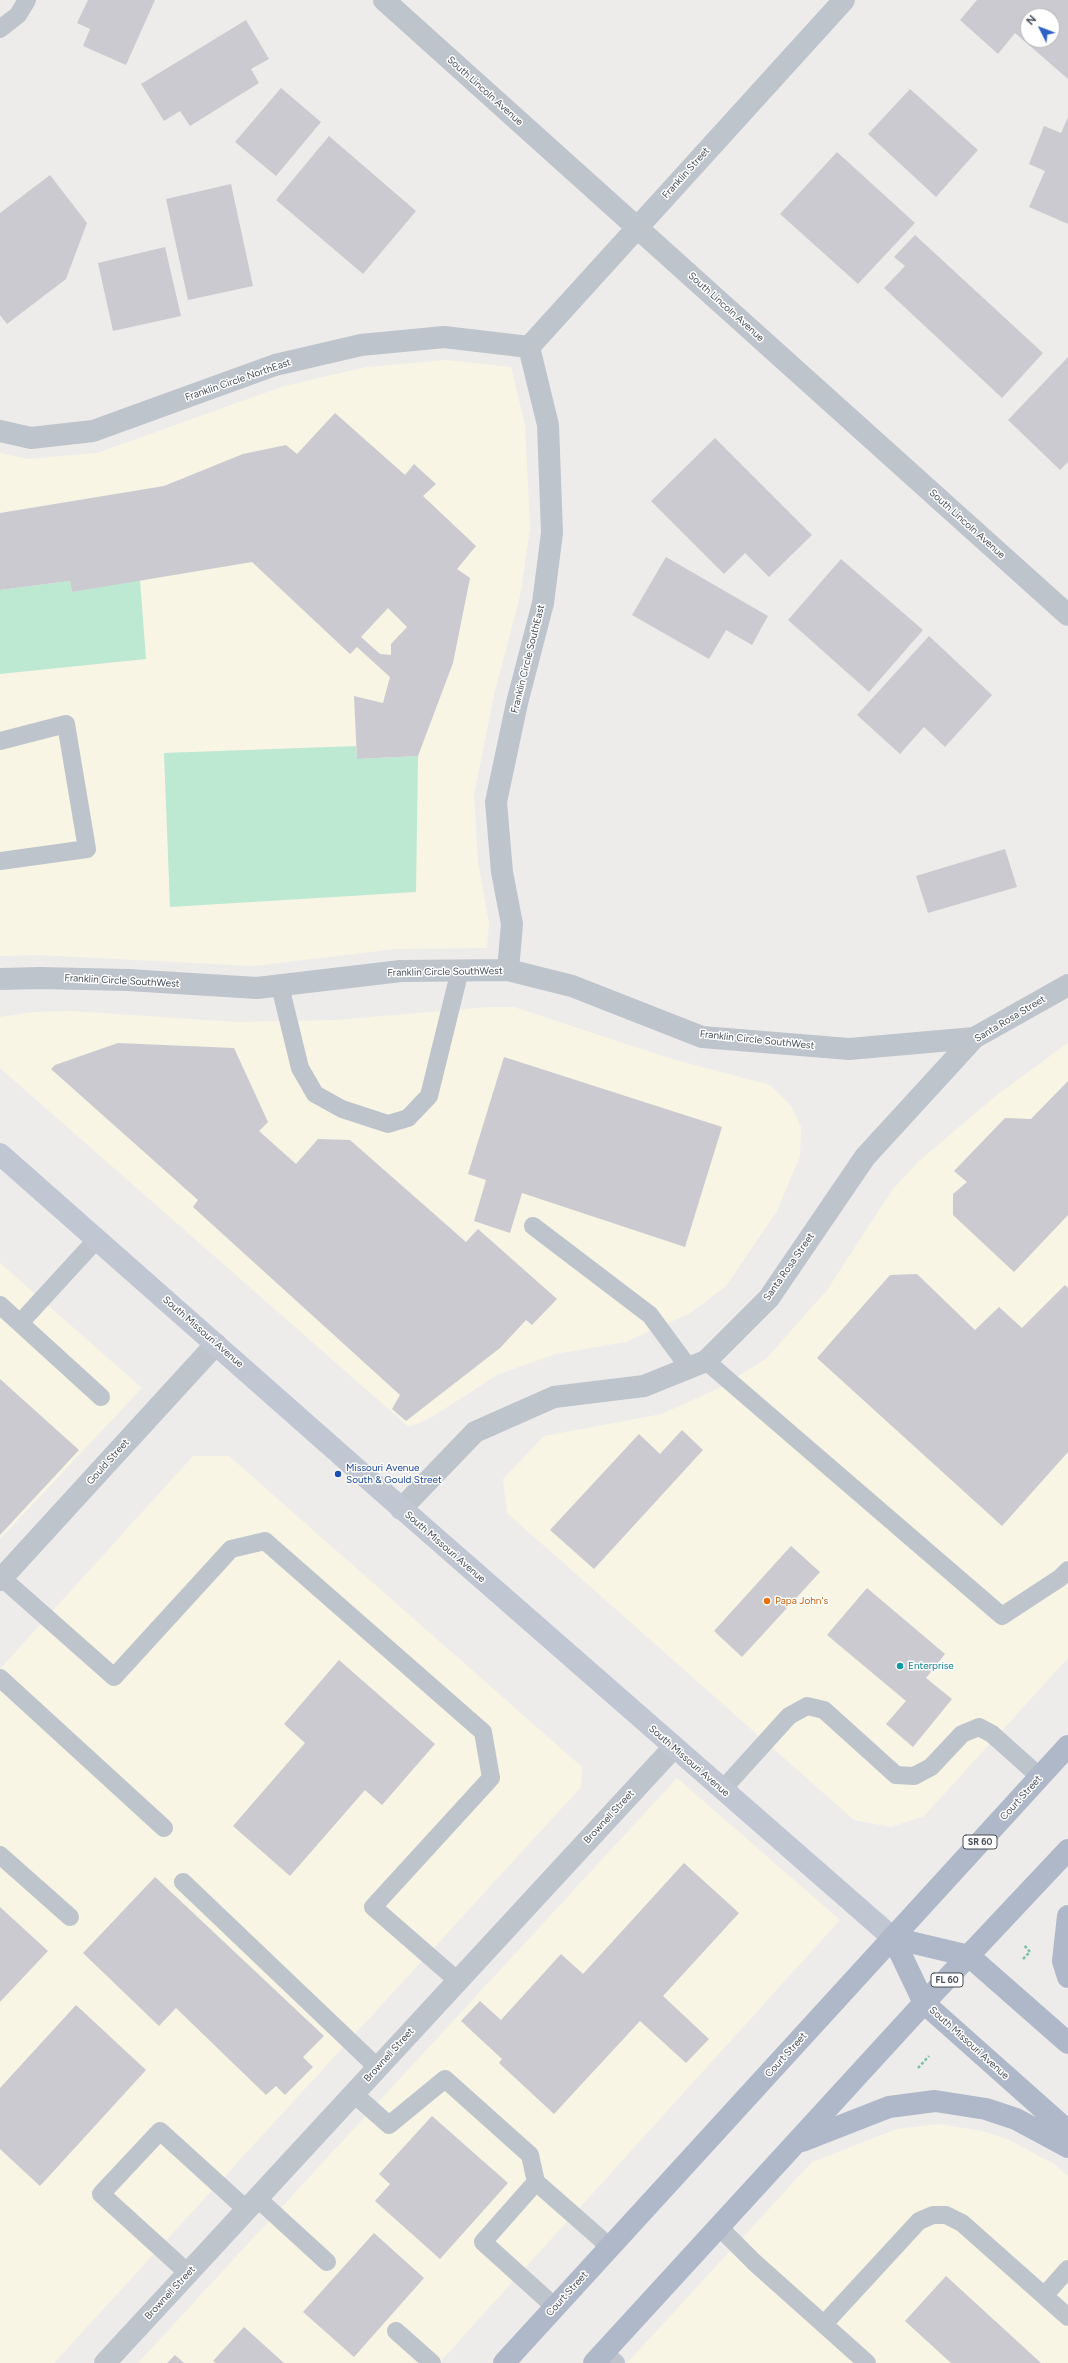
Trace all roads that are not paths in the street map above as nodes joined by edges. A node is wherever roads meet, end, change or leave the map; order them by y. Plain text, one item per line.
1 (27, 0) edge
2 (384, 0) edge
3 (844, 0) edge
4 (0, 29) edge
5 (638, 227) junction
6 (529, 347) junction
7 (0, 431) edge
8 (1068, 615) edge
9 (0, 741) edge
10 (0, 861) edge
11 (460, 970) junction
12 (508, 970) junction
13 (0, 979) edge
14 (1068, 985) edge
15 (280, 986) junction
16 (974, 1038) junction
17 (0, 1154) edge
18 (533, 1226) dead end
19 (97, 1239) junction
20 (0, 1305) edge
21 (20, 1323) junction
22 (216, 1344) junction
23 (698, 1364) junction
24 (101, 1397) dead end
25 (401, 1508) junction
26 (1068, 1570) edge
27 (1, 1579) edge
28 (0, 1678) edge
29 (1068, 1746) edge
30 (674, 1747) junction
31 (1040, 1777) junction
32 (722, 1790) junction
33 (164, 1828) dead end
34 (1068, 1850) edge
35 (0, 1855) edge
36 (183, 1882) dead end
37 (1068, 1916) edge
38 (70, 1917) dead end
39 (893, 1938) junction
40 (969, 1956) junction
41 (1068, 1977) edge
42 (458, 1980) junction
43 (924, 2003) junction
44 (1068, 2042) edge
45 (378, 2068) junction
46 (354, 2094) junction
47 (1068, 2132) edge
48 (797, 2143) junction
49 (1068, 2147) edge
50 (536, 2182) junction
51 (252, 2204) junction
52 (719, 2227) junction
53 (610, 2247) junction
54 (327, 2262) dead end
55 (1068, 2269) edge
56 (188, 2273) junction
57 (1044, 2296) junction
58 (555, 2307) junction
59 (1068, 2317) edge
60 (824, 2324) junction
61 (396, 2331) dead end
62 (605, 2360) edge
63 (105, 2363) edge
64 (432, 2363) edge
65 (504, 2363) edge
66 (867, 2363) edge

1 - 4 lane
2 - 5 street, South Lincoln Avenue
3 - 5 street, Franklin Street
5 - 6 street, Franklin Street
5 - 8 street, South Lincoln Avenue
6 - 7 street, Franklin Circle NorthEast
6 - 12 street, Franklin Circle SouthEast
9 - 10 lane
11 - 12 street, Franklin Circle SouthWest
11 - 15 street, Franklin Circle SouthWest
11 - 15 lane
12 - 16 street, Franklin Circle SouthWest
13 - 15 street, Franklin Circle SouthWest
14 - 16 street, Santa Rosa Street
16 - 23 street, Santa Rosa Street
17 - 19 main road, South Missouri Avenue
18 - 23 lane
19 - 21 lane
19 - 22 main road, South Missouri Avenue
20 - 21 lane
21 - 24 lane
22 - 25 main road, South Missouri Avenue
22 - 27 street, Gould Street
23 - 25 street, Santa Rosa Street
23 - 26 lane
25 - 30 main road, South Missouri Avenue
27 - 42 lane
28 - 33 lane
29 - 31 main road, Court Street / SR 60
30 - 32 main road, South Missouri Avenue
30 - 42 street, Brownell Street
31 - 32 lane
31 - 39 main road, Court Street / SR 60
32 - 39 main road, South Missouri Avenue
34 - 40 main road
35 - 38 lane
36 - 45 lane
37 - 41 main road
39 - 40 main road, South Missouri Avenue
39 - 43 main road, South Missouri Avenue
39 - 53 main road, Court Street
40 - 43 main road, FL 60
40 - 44 main road, South Missouri Avenue
42 - 45 street, Brownell Street
43 - 47 main road, South Missouri Avenue
43 - 48 main road
45 - 46 street, Brownell Street
46 - 50 lane
46 - 51 street, Brownell Street
48 - 49 main road
48 - 52 main road
50 - 53 lane
50 - 58 lane
51 - 54 lane
51 - 56 street, Brownell Street
51 - 56 lane
52 - 60 lane
52 - 62 main road
53 - 58 main road, Court Street
55 - 57 lane
56 - 63 street, Brownell Street
57 - 59 lane
57 - 60 lane
58 - 65 main road, Court Street
60 - 66 lane
61 - 64 lane

